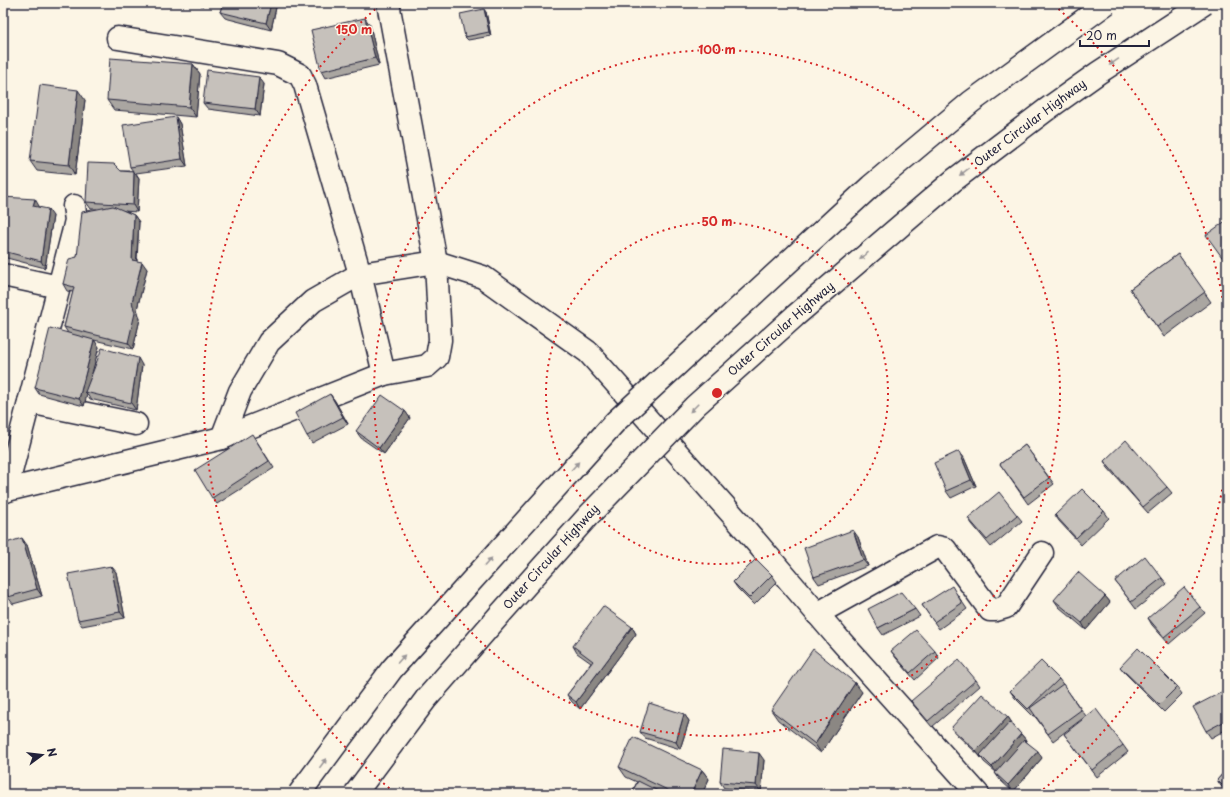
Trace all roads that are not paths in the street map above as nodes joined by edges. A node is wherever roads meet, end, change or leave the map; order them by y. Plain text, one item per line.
1 (388, 3) edge
2 (1106, 3) edge
3 (1205, 3) edge
4 (118, 38) dead end
5 (74, 206) dead end
6 (436, 262) junction
7 (360, 274) junction
8 (3, 275) edge
9 (59, 287) junction
10 (384, 374) junction
11 (29, 402) junction
12 (136, 424) dead end
13 (222, 438) junction
14 (4, 491) edge
15 (1042, 553) dead end
16 (817, 614) junction
17 (300, 794) edge
18 (355, 794) edge
19 (978, 794) edge

1 - 6 main road
17 -> 2 main road, bridge
3 -> 18 main road, Outer Circular Highway, bridge
4 - 7 main road
5 - 9 main road
6 - 7 main road
6 - 10 main road
6 - 16 main road
7 - 10 main road
7 - 13 main road
8 - 9 main road
9 - 11 main road
10 - 13 main road
11 - 12 main road
11 - 14 main road
13 - 14 main road
15 - 16 main road
16 - 19 main road

